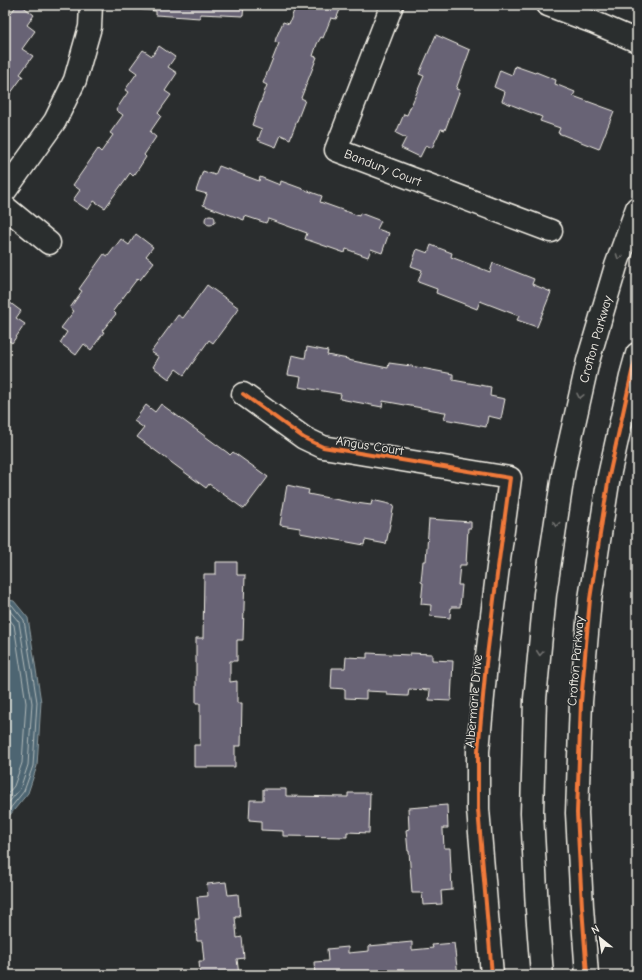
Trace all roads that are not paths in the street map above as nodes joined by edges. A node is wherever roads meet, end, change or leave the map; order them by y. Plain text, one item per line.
1 (91, 5) edge
2 (392, 5) edge
3 (548, 5) edge
4 (637, 41) edge
5 (5, 191) edge
6 (5, 207) edge
7 (637, 208) edge
8 (552, 231) dead end
9 (49, 243) dead end
10 (637, 354) edge
11 (243, 394) dead end
12 (510, 478) joint
13 (492, 975) edge
14 (542, 975) edge
15 (587, 975) edge

1 - 5 street
2 - 8 street, Bandury Court
3 - 4 street
6 - 9 street
7 -> 14 street, Crofton Parkway
10 - 15 street, Crofton Parkway
11 - 12 street, Angus Court
12 - 13 street, Albermarle Drive

